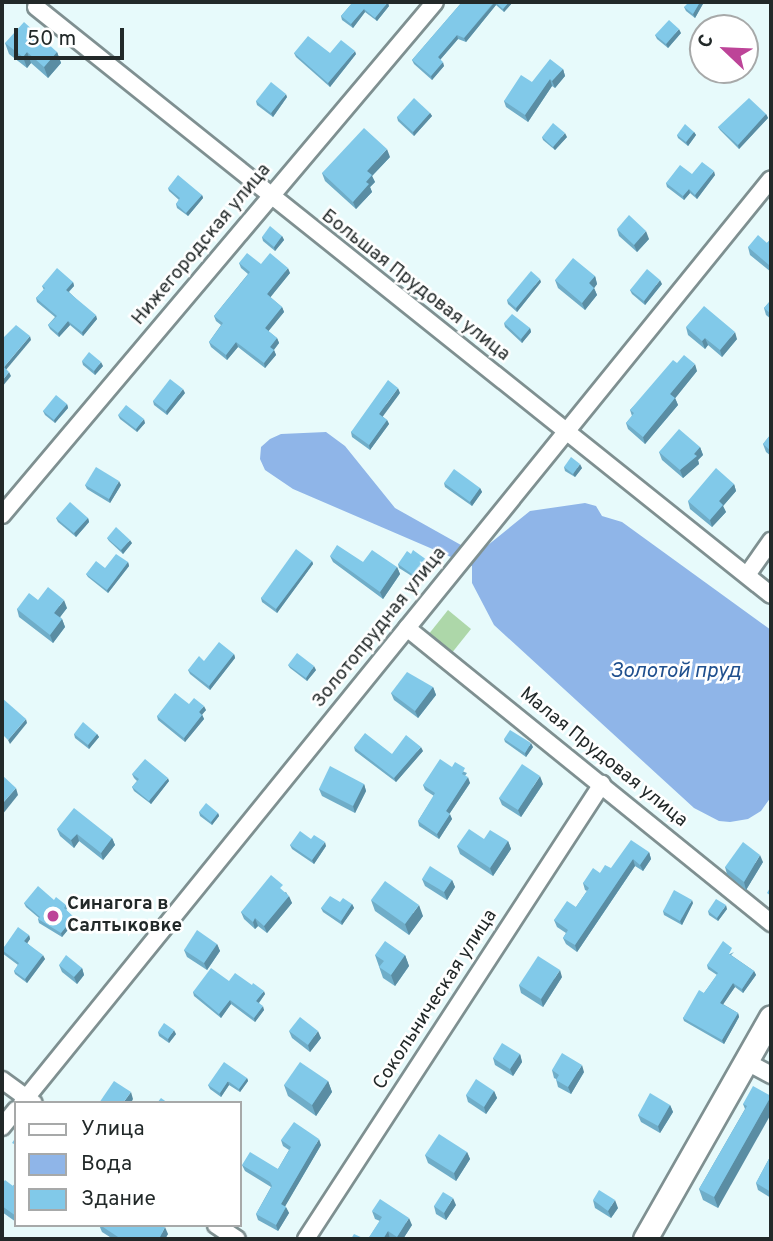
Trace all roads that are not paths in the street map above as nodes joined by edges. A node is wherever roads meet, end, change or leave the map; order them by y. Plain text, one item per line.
1 (435, 2) edge
2 (36, 7) dead end
3 (771, 179) edge
4 (270, 197) junction
5 (566, 432) junction
6 (2, 516) edge
7 (771, 541) edge
8 (747, 575) junction
9 (771, 595) edge
10 (407, 628) junction
11 (603, 784) junction
12 (771, 923) edge
13 (771, 1017) edge
14 (746, 1061) junction
15 (771, 1075) edge
16 (2, 1080) edge
17 (22, 1101) edge
18 (26, 1101) edge
19 (14, 1114) edge
20 (2, 1127) edge
21 (219, 1227) edge
22 (237, 1239) edge
23 (306, 1239) edge
24 (645, 1239) edge

1 - 4 street, Нижегородская улица
2 - 4 street, Большая Прудовая улица
3 - 5 street, Золотопрудная улица
4 - 5 street, Большая Прудовая улица
4 - 6 street, Нижегородская улица
5 - 8 street, Большая Прудовая улица
5 - 10 street, Золотопрудная улица
7 - 8 street
8 - 9 street, Большая Прудовая улица
10 - 11 street, Малая Прудовая улица
10 - 18 street, Золотопрудная улица
11 - 12 street, Малая Прудовая улица
11 - 23 street, Сокольническая улица
13 - 14 main road
14 - 15 street
14 - 24 main road
16 - 17 street
19 - 20 street, Золотопрудная улица
21 - 22 street

